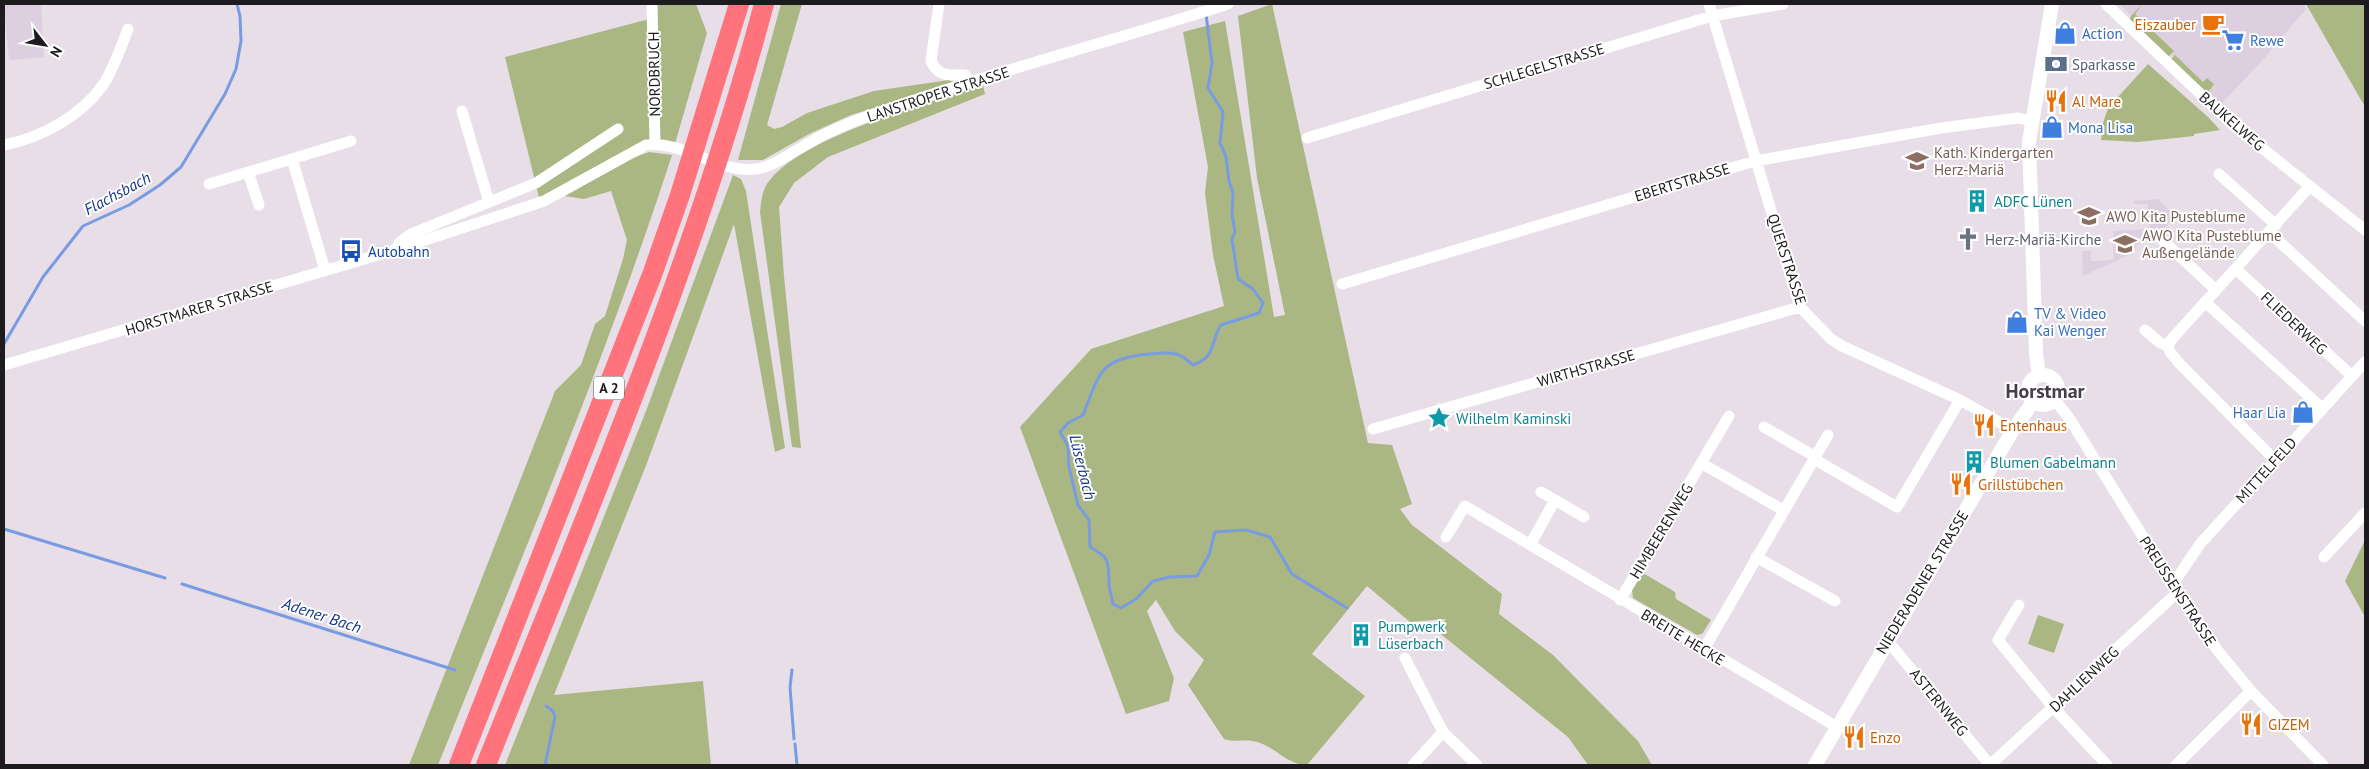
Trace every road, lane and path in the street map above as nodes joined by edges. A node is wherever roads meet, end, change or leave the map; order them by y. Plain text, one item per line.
1 (652, 4) edge
2 (739, 4) edge
3 (764, 4) edge
4 (938, 4) edge
5 (1228, 4) edge
6 (1709, 4) edge
7 (1783, 4) edge
8 (2052, 4) edge
9 (2106, 4) edge
10 (1712, 16) junction
11 (128, 29) dead end
12 (970, 82) junction
13 (462, 111) dead end
14 (2031, 122) junction
15 (618, 129) dead end
16 (1307, 138) dead end
17 (351, 141) dead end
18 (655, 144) junction
19 (4, 146) edge
20 (292, 159) junction
21 (1755, 161) junction
22 (248, 172) junction
23 (2219, 174) dead end
24 (209, 184) dead end
25 (2310, 186) junction
26 (490, 202) junction
27 (258, 205) dead end
28 (2273, 229) junction
29 (2365, 230) edge
30 (2160, 238) dead end
31 (395, 250) junction
32 (2236, 269) junction
33 (326, 270) junction
34 (1342, 284) dead end
35 (2216, 290) junction
36 (2205, 302) junction
37 (1800, 307) junction
38 (2365, 320) edge
39 (2145, 330) dead end
40 (2168, 346) junction
41 (2365, 362) edge
42 (4, 365) edge
43 (2039, 376) junction
44 (2352, 376) junction
45 (1960, 400) junction
46 (2055, 400) junction
47 (2033, 402) junction
48 (2322, 408) junction
49 (1729, 416) dead end
50 (1764, 427) dead end
51 (1372, 428) dead end
52 (2013, 430) junction
53 (1828, 435) dead end
54 (1815, 458) junction
55 (2275, 460) junction
56 (1701, 463) junction
57 (1541, 492) dead end
58 (1555, 500) junction
59 (1783, 510) junction
60 (2365, 513) edge
61 (1584, 517) dead end
62 (1446, 537) dead end
63 (1530, 545) junction
64 (1756, 557) junction
65 (2324, 558) dead end
66 (2176, 588) junction
67 (1620, 600) junction
68 (1835, 602) dead end
69 (2019, 605) dead end
70 (1888, 640) junction
71 (1704, 649) junction
72 (1406, 658) dead end
73 (2252, 691) junction
74 (2053, 707) junction
75 (1837, 727) junction
76 (1443, 732) junction
77 (459, 765) edge
78 (486, 765) edge
79 (1413, 765) edge
80 (1477, 765) edge
81 (1815, 765) edge
82 (1990, 765) edge
83 (2108, 765) edge
84 (2176, 765) edge
85 (2323, 765) edge

1 - 18 street, NORDBRUCH
2 - 77 highway, A 2
3 - 78 highway, A 2
4 - 12 street
5 - 12 street, LANSTROPER STRASSE
6 - 10 street, QUERSTRASSE
7 - 10 street, SCHLEGELSTRASSE
8 - 14 street
9 - 25 street, BAUKELWEG
10 - 16 street, SCHLEGELSTRASSE
10 - 21 street, QUERSTRASSE
11 - 19 street
12 - 18 street, LANSTROPER STRASSE
13 - 26 street
14 - 21 street, EBERTSTRASSE
14 - 43 street
15 - 26 street, HORSTMARER STRASSE
17 - 20 street
18 - 31 street, HORSTMARER STRASSE
20 - 22 street
20 - 33 street
21 - 34 street, EBERTSTRASSE
21 - 37 street, QUERSTRASSE
22 - 24 street
22 - 27 street
23 - 28 street
25 - 28 street
25 - 29 street, BAUKELWEG
26 - 31 street, HORSTMARER STRASSE
28 - 32 street
28 - 38 street
30 - 35 street
31 - 33 street, HORSTMARER STRASSE
32 - 35 street
32 - 44 street, FLIEDERWEG
33 - 42 street, HORSTMARER STRASSE
35 - 36 street
36 - 40 street
36 - 48 street
37 - 45 street, QUERSTRASSE
37 - 51 street, WIRTHSTRASSE
39 - 40 street
40 - 55 street
41 - 44 street, MITTELFELD
43 - 46 street
43 - 47 street
44 - 48 street, MITTELFELD
45 - 52 street, QUERSTRASSE
45 - 54 street
46 - 47 street
46 - 66 street, PREUSSENSTRASSE
47 - 52 street, NIEDERADENER STRASSE
48 - 55 street, MITTELFELD
49 - 56 street, HIMBEERENWEG
50 - 54 street
52 - 70 street, NIEDERADENER STRASSE
53 - 54 street
54 - 59 street
55 - 66 street, MITTELFELD
56 - 59 street
56 - 67 street, HIMBEERENWEG
57 - 58 street
58 - 61 street
58 - 63 street
59 - 64 street
60 - 65 street
62 - 63 street, BREITE HECKE
63 - 67 street, BREITE HECKE
64 - 68 street
64 - 71 street
66 - 73 street, PREUSSENSTRASSE
66 - 74 street, DAHLIENWEG
67 - 71 street, BREITE HECKE
69 - 74 street
70 - 75 street, NIEDERADENER STRASSE
70 - 82 street, ASTERNWEG
71 - 75 street, BREITE HECKE
72 - 76 street
73 - 84 street
73 - 85 street, PREUSSENSTRASSE
74 - 82 street, DAHLIENWEG
74 - 83 street
75 - 81 street, NIEDERADENER STRASSE
76 - 79 street
76 - 80 street

